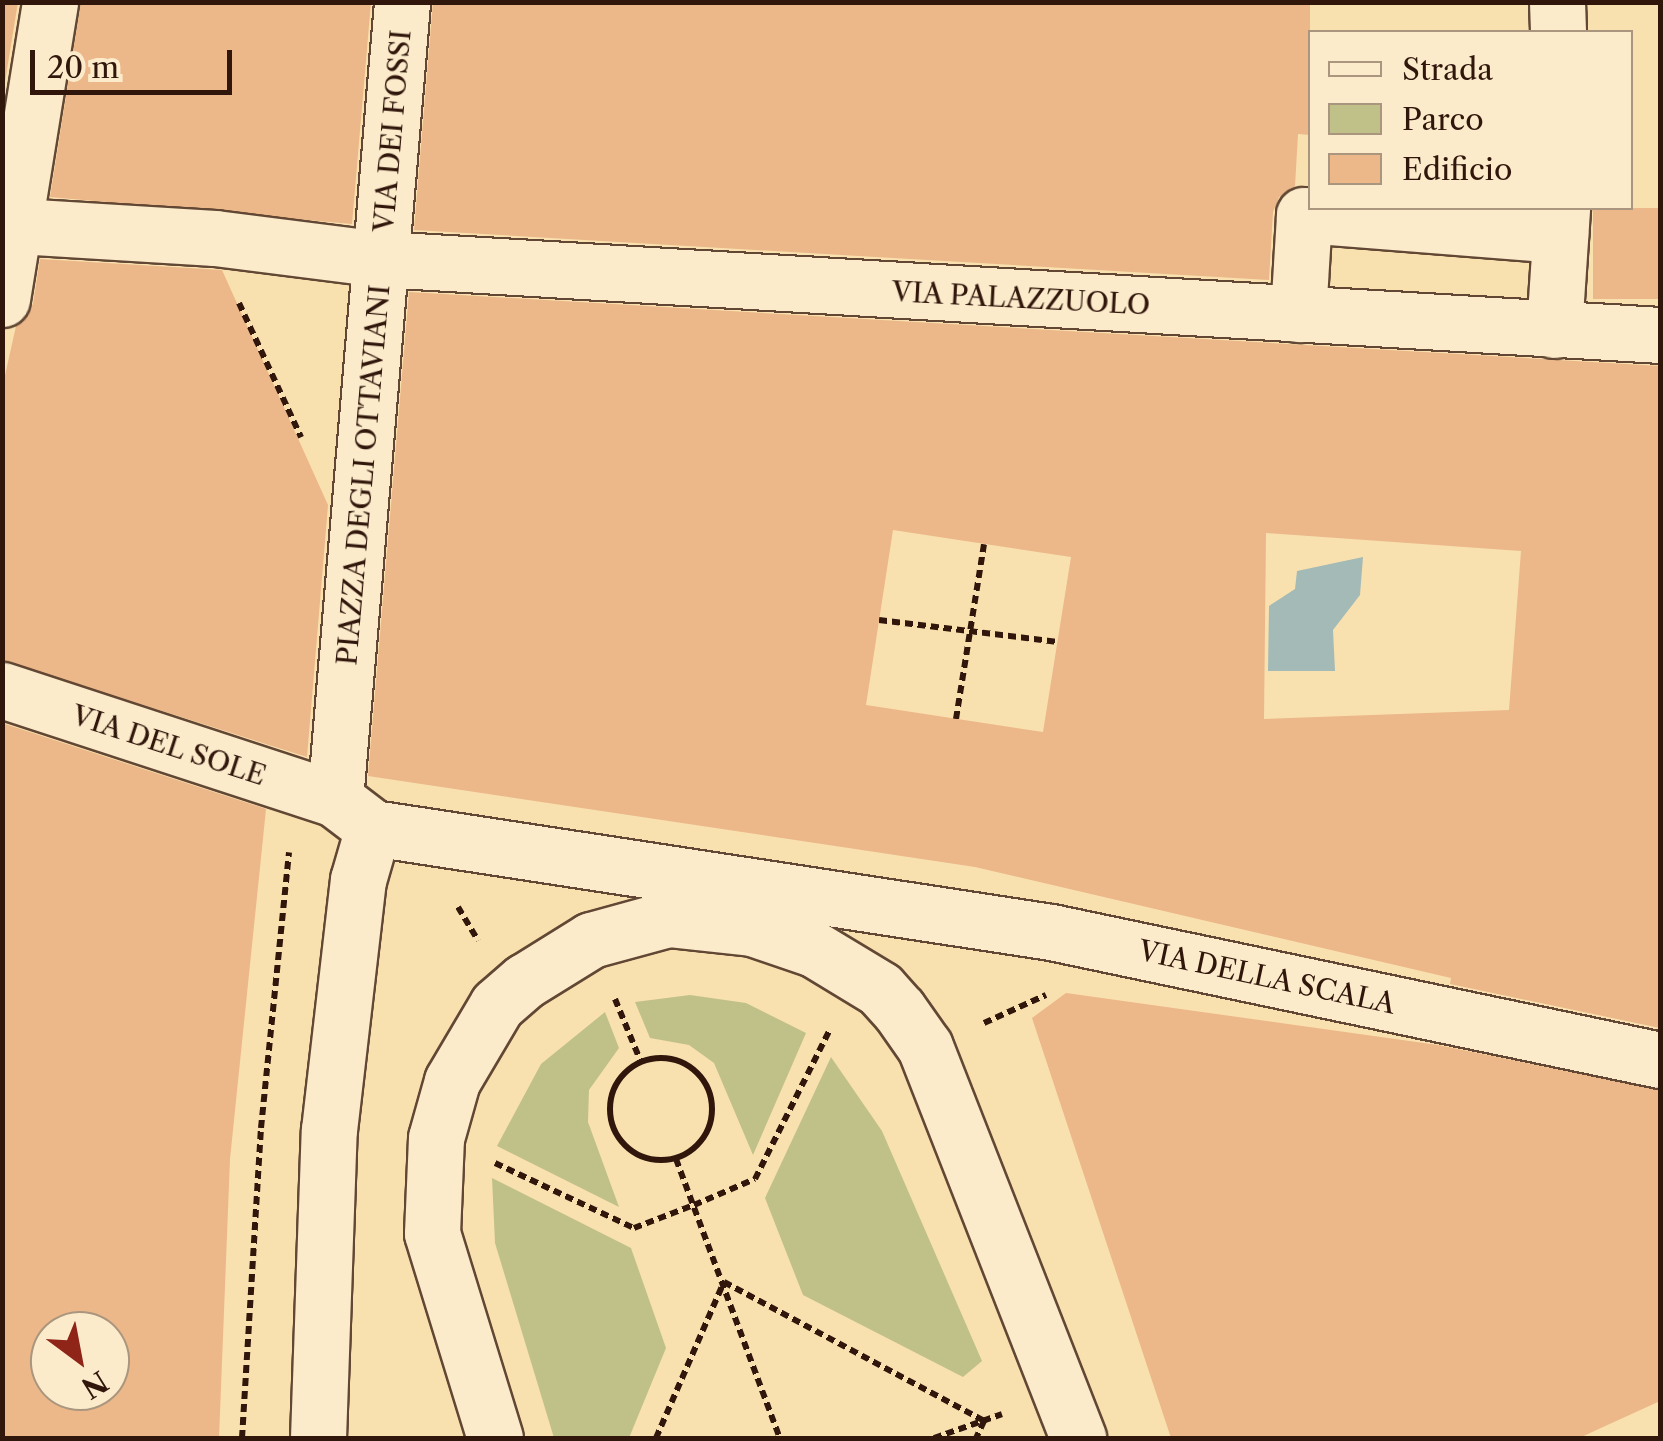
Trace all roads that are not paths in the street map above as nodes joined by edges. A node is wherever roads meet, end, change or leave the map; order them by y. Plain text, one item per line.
1 (50, 2) edge
2 (402, 2) edge
3 (1558, 2) edge
4 (1558, 30) edge
5 (1561, 221) edge
6 (10, 225) edge
7 (381, 259) junction
8 (2, 299) edge
9 (1298, 314) junction
10 (1554, 330) junction
11 (1660, 334) edge
12 (2, 690) edge
13 (354, 814) junction
14 (872, 908) joint
15 (1660, 1060) edge
16 (318, 1438) edge
17 (494, 1438) edge
18 (1078, 1438) edge

1 - 6 street
2 - 7 street, VIA DEI FOSSI
3 - 4 street
5 - 9 street
5 - 10 street
6 - 7 street, PIAZZA DEGLI OTTAVIANI
6 - 8 street
7 - 9 street, VIA PALAZZUOLO
7 - 13 street, PIAZZA DEGLI OTTAVIANI
9 - 10 street, VIA PALAZZUOLO
10 - 11 street, VIA PALAZZUOLO
12 - 13 street, VIA DEL SOLE
13 - 14 street, VIA DEL SOLE
13 - 16 street, PIAZZA DEGLI OTTAVIANI
14 - 15 street, VIA DELLA SCALA
17 - 18 street

